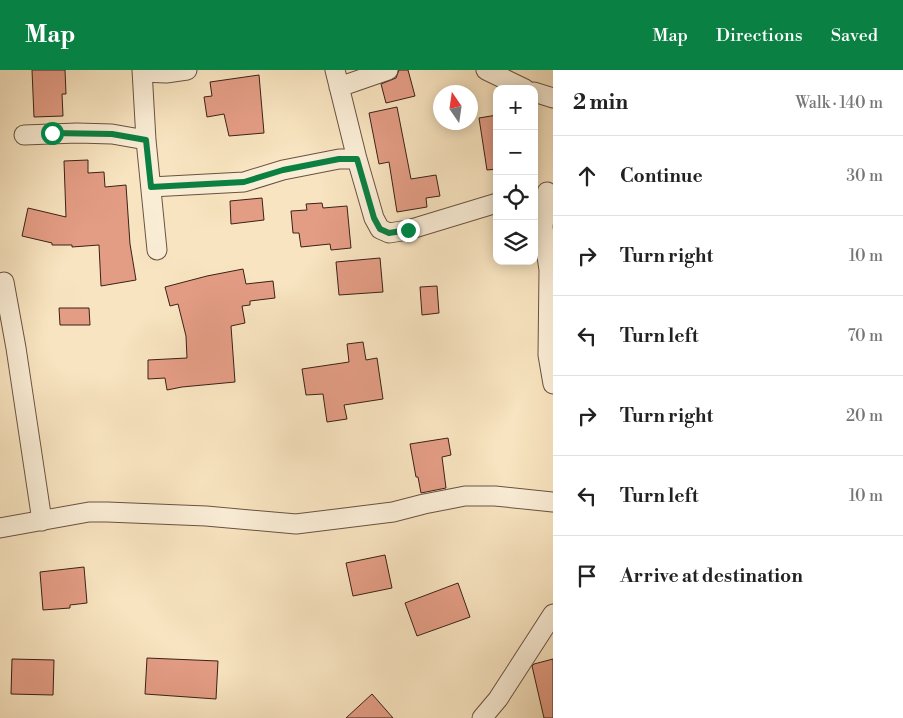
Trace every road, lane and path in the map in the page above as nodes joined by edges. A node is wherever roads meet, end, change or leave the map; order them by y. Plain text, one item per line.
1 (187, 70) edge
2 (388, 70) edge
3 (486, 70) edge
4 (142, 71) edge
5 (337, 78) edge
6 (518, 85) edge
7 (538, 93) edge
8 (553, 98) edge
9 (24, 135) dead end
10 (146, 140) junction
11 (357, 159) junction
12 (151, 187) junction
13 (545, 193) edge
14 (493, 204) edge
15 (157, 250) dead end
16 (4, 282) dead end
17 (553, 384) edge
18 (553, 502) edge
19 (42, 520) junction
20 (0, 528) edge
21 (553, 614) edge
22 (482, 718) edge

1 - 4 street
2 - 5 street
3 - 6 street
4 - 10 street
5 - 11 street
7 - 8 street
9 - 10 street
10 - 12 street
11 - 12 street
11 - 14 street
12 - 15 street
13 - 17 street
16 - 19 street
18 - 19 street
19 - 20 street
21 - 22 street

